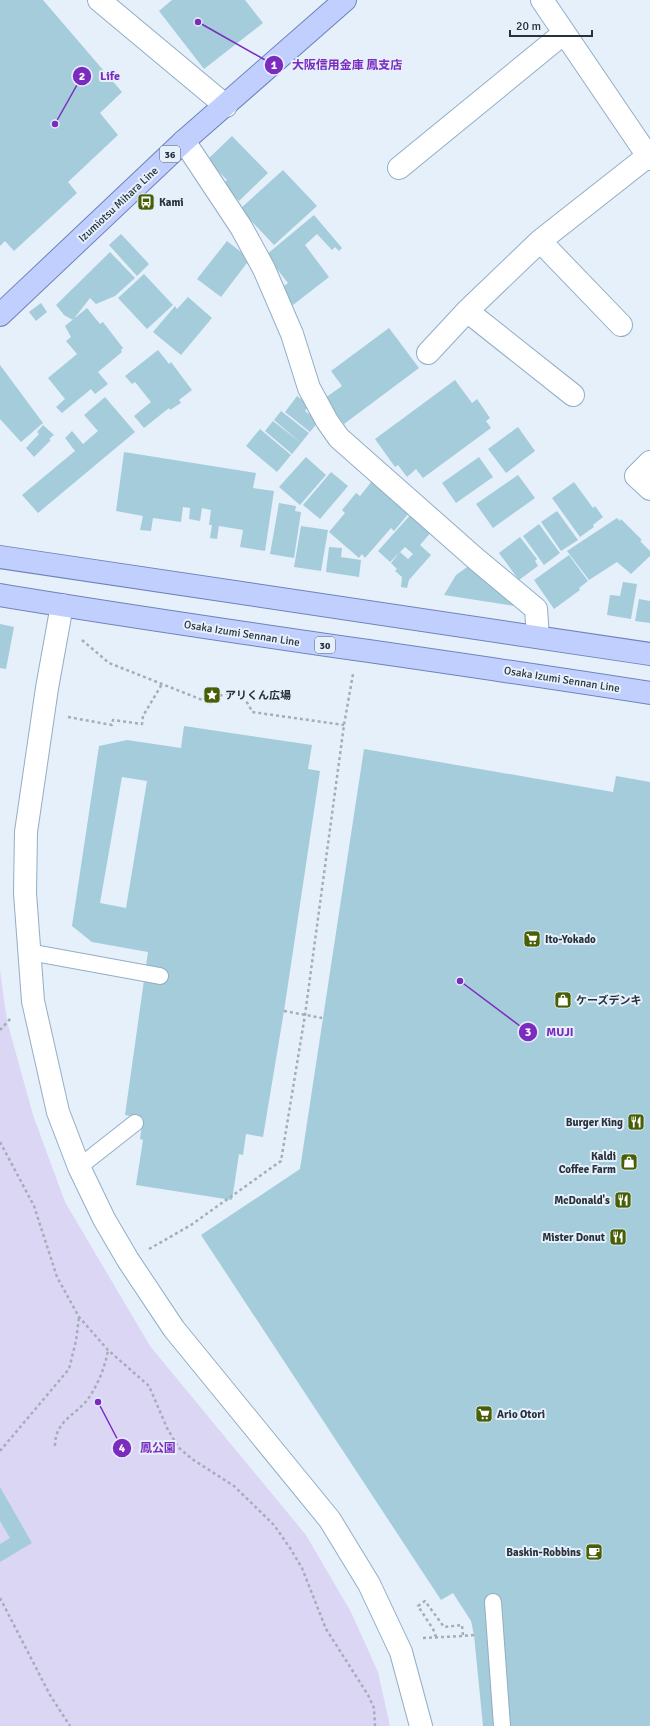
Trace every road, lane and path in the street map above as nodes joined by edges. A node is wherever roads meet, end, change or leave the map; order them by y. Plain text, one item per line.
1 (99, 0) edge
2 (345, 0) edge
3 (542, 0) edge
4 (564, 32) junction
5 (226, 106) junction
6 (184, 141) junction
7 (649, 158) edge
8 (399, 168) dead end
9 (540, 241) junction
10 (467, 311) junction
11 (0, 315) edge
12 (621, 325) dead end
13 (428, 352) dead end
14 (573, 395) dead end
15 (650, 462) edge
16 (650, 489) edge
17 (0, 557) edge
18 (0, 595) edge
19 (62, 605) junction
20 (538, 636) junction
21 (79, 638) dead end
22 (650, 654) edge
23 (353, 674) dead end
24 (162, 684) junction
25 (650, 693) edge
26 (66, 716) dead end
27 (344, 725) junction
28 (29, 952) junction
29 (160, 976) dead end
30 (284, 1011) dead end
31 (305, 1015) junction
32 (12, 1016) dead end
33 (322, 1018) dead end
34 (0, 1030) edge
35 (136, 1123) dead end
36 (0, 1142) edge
37 (79, 1167) junction
38 (144, 1252) dead end
39 (79, 1317) junction
40 (108, 1350) junction
41 (55, 1446) dead end
42 (0, 1451) edge
43 (0, 1598) edge
44 (493, 1602) dead end
45 (474, 1635) dead end
46 (463, 1636) junction
47 (436, 1637) junction
48 (422, 1638) dead end
49 (70, 1726) edge
50 (375, 1726) edge
51 (421, 1726) edge
52 (502, 1726) edge

1 - 5 street
2 - 5 main road, Izumiotsu Mihara Line / 36
3 - 4 street
4 - 7 street
4 - 8 street
5 - 6 main road, Izumiotsu Mihara Line / 36
6 - 11 main road, Izumiotsu Mihara Line / 36
6 - 20 street
7 - 9 street
9 - 10 street
9 - 12 street
10 - 13 street
10 - 14 street
15 - 16 street
17 - 20 main road
18 - 19 main road, Osaka Izumi Sennan Line / 30
19 - 25 main road, Osaka Izumi Sennan Line / 30
19 - 28 street
20 - 22 main road
21 - 24 path
23 - 27 path
24 - 26 path
24 - 27 path
27 - 31 path
28 - 29 lane
28 - 37 street
30 - 31 path
31 - 33 path
31 - 38 path
32 - 34 path
35 - 37 lane
36 - 39 path
37 - 51 street
39 - 40 path
39 - 42 path
40 - 41 path
40 - 50 path
43 - 49 path
44 - 52 lane
45 - 46 path
46 - 47 path
46 - 47 path
47 - 48 path

